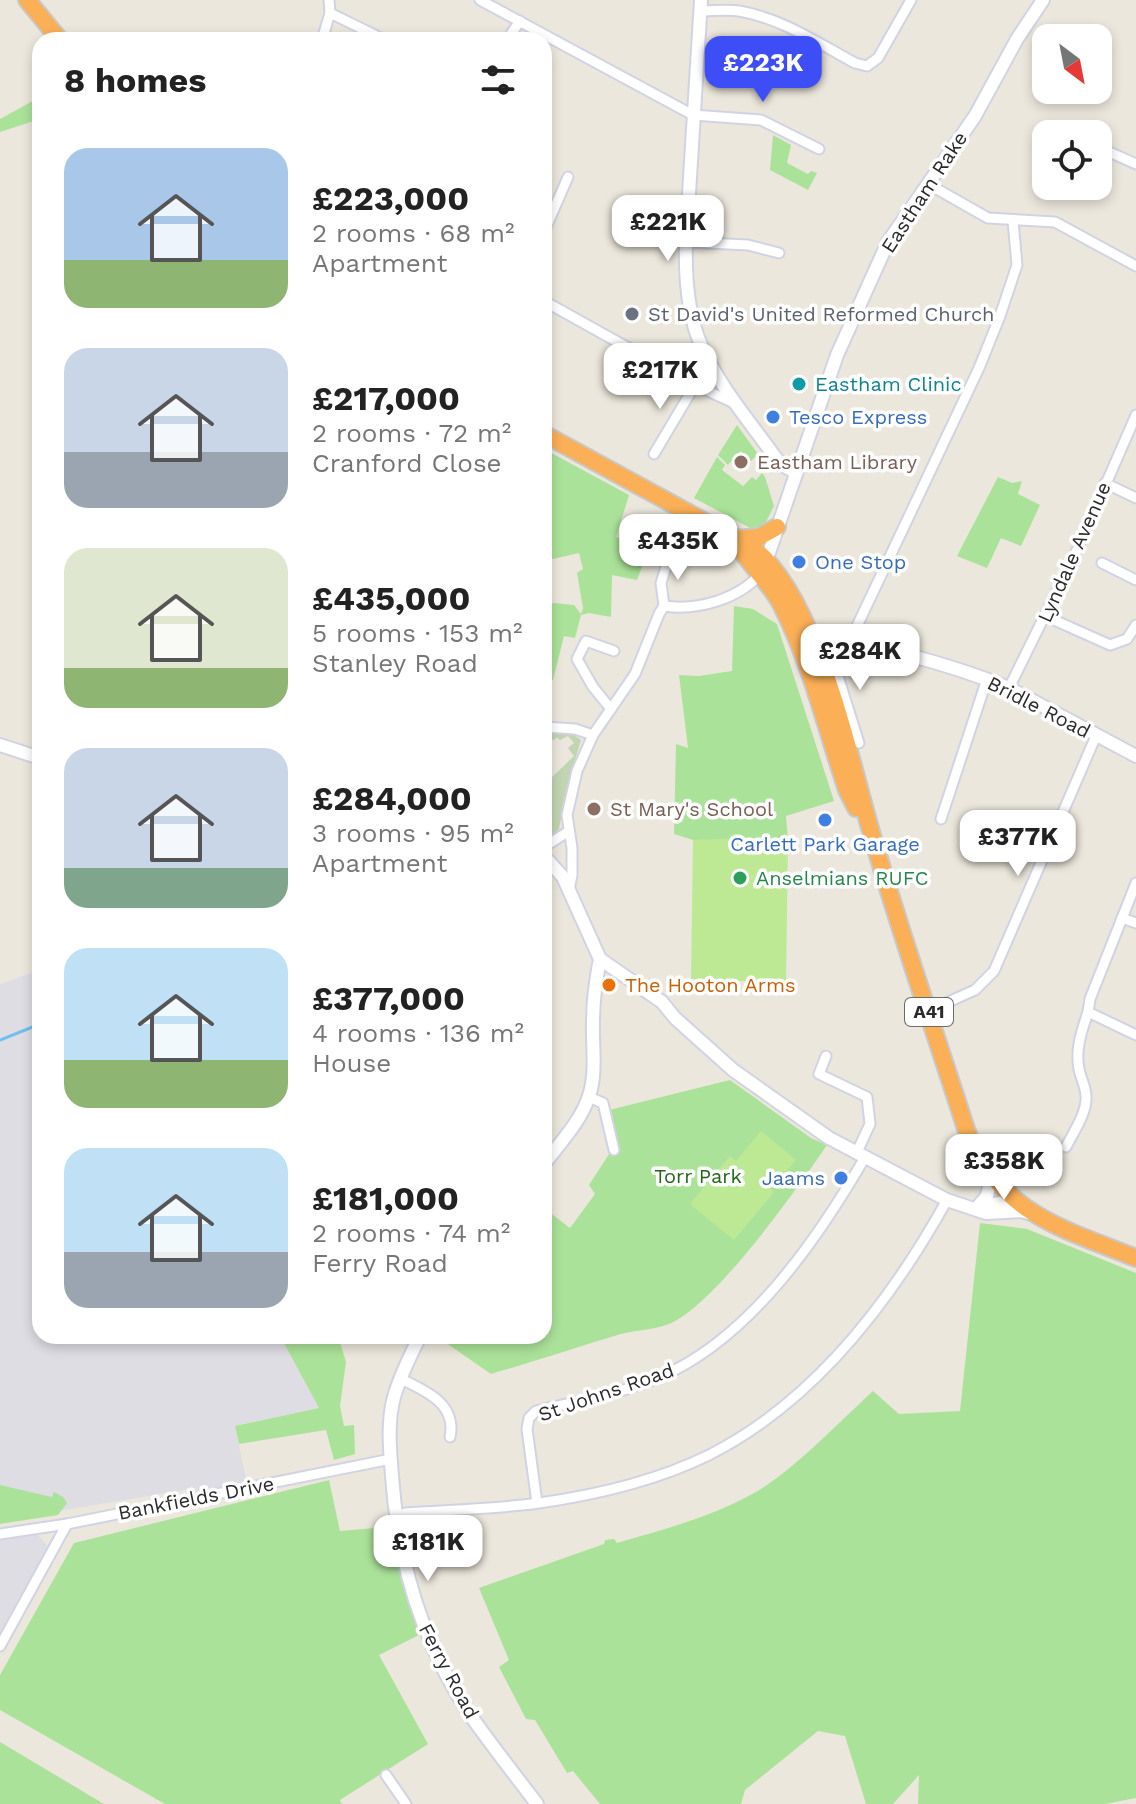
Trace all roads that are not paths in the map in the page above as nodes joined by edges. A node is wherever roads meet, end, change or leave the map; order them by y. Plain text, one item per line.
1 (27, 0) edge
2 (329, 0) edge
3 (480, 0) edge
4 (911, 0) edge
5 (1043, 0) edge
6 (701, 5) edge
7 (330, 13) junction
8 (520, 21) junction
9 (53, 32) edge
10 (324, 32) edge
11 (369, 32) edge
12 (512, 32) edge
13 (540, 32) edge
14 (552, 38) edge
15 (693, 115) junction
16 (819, 149) dead end
17 (1112, 153) edge
18 (1136, 164) edge
19 (568, 177) dead end
20 (928, 184) junction
21 (552, 214) edge
22 (1013, 221) junction
23 (686, 242) junction
24 (779, 253) dead end
25 (1136, 266) edge
26 (552, 305) edge
27 (701, 347) junction
28 (674, 373) junction
29 (695, 385) junction
30 (736, 404) junction
31 (1136, 415) edge
32 (552, 438) edge
33 (654, 454) dead end
34 (795, 472) junction
35 (1105, 483) junction
36 (1136, 498) edge
37 (777, 527) junction
38 (734, 539) junction
39 (669, 557) dead end
40 (1102, 563) dead end
41 (764, 567) junction
42 (1136, 580) edge
43 (664, 606) junction
44 (1045, 616) junction
45 (1136, 625) edge
46 (806, 643) junction
47 (843, 643) junction
48 (614, 651) dead end
49 (820, 663) junction
50 (987, 679) junction
51 (1009, 688) junction
52 (611, 709) junction
53 (552, 728) edge
54 (593, 735) junction
55 (1096, 736) junction
56 (859, 743) dead end
57 (0, 745) edge
58 (32, 755) edge
59 (1136, 756) edge
60 (941, 819) dead end
61 (569, 831) junction
62 (552, 842) edge
63 (874, 844) junction
64 (552, 864) edge
65 (1136, 883) edge
66 (569, 890) junction
67 (1122, 918) junction
68 (1136, 923) edge
69 (600, 959) junction
70 (928, 1011) junction
71 (1088, 1012) junction
72 (1136, 1035) edge
73 (826, 1056) dead end
74 (589, 1097) junction
75 (1066, 1147) dead end
76 (614, 1150) dead end
77 (552, 1153) edge
78 (860, 1156) junction
79 (991, 1176) junction
80 (1014, 1199) junction
81 (947, 1200) junction
82 (976, 1209) junction
83 (1032, 1214) junction
84 (1136, 1258) edge
85 (416, 1344) edge
86 (401, 1379) junction
87 (463, 1430) dead end
88 (391, 1459) junction
89 (537, 1503) junction
90 (405, 1513) dead end
91 (67, 1524) junction
92 (0, 1534) edge
93 (0, 1646) edge
94 (386, 1775) dead end
95 (406, 1804) edge
96 (537, 1804) edge

1 - 9 highway
2 - 7 street
3 - 8 street
4 - 6 street
5 - 20 street, Eastham Rake
6 - 15 street
7 - 10 street
7 - 11 street
8 - 12 street
8 - 13 street
14 - 15 street
15 - 16 street
15 - 23 street
17 - 18 street
19 - 21 street
20 - 22 street
20 - 34 street, Eastham Rake
22 - 25 street
22 - 47 street
23 - 24 street
23 - 27 street
26 - 28 street
27 - 28 street
27 - 30 street
28 - 29 street
29 - 30 street
29 - 33 street
30 - 34 street
31 - 35 street, Lyndale Avenue
32 - 38 highway, A41
34 - 37 street, Eastham Rake
35 - 36 street
35 - 44 street, Lyndale Avenue
37 - 38 highway
37 - 41 street, Eastham Rake
38 - 41 highway, A41
39 - 43 street
40 - 42 street
41 - 43 street
41 - 46 highway, A41
43 - 52 street
44 - 45 street
44 - 51 street, Lyndale Avenue
46 - 47 street, Bridle Road
46 - 49 highway, A41
46 - 63 highway, A41
47 - 49 street
47 - 50 street, Bridle Road
47 - 56 street
48 - 52 street
49 - 63 highway, A41
50 - 51 street, Bridle Road
50 - 60 street
51 - 55 street, Bridle Road
52 - 54 street
53 - 54 street
54 - 61 street
55 - 59 street, Bridle Road
55 - 70 street
57 - 58 street
61 - 62 street
61 - 66 street
63 - 70 highway, A41
64 - 66 street
65 - 67 street
66 - 69 street
67 - 68 street
67 - 71 street
69 - 74 street
69 - 78 street
70 - 79 highway, A41
71 - 72 street
71 - 75 street
73 - 78 street
74 - 76 street
74 - 77 street
78 - 81 street
78 - 89 street, St Johns Road
79 - 80 highway, A41
79 - 82 street
80 - 82 street
80 - 83 highway, A41
81 - 82 street
81 - 89 street
82 - 83 street
83 - 84 highway, A41
85 - 86 street, Ferry Road
86 - 87 street
86 - 88 street, Ferry Road
88 - 91 street, Bankfields Drive
88 - 96 street, Ferry Road
89 - 90 street
91 - 92 street, Bankfields Drive
91 - 93 street
94 - 95 street

